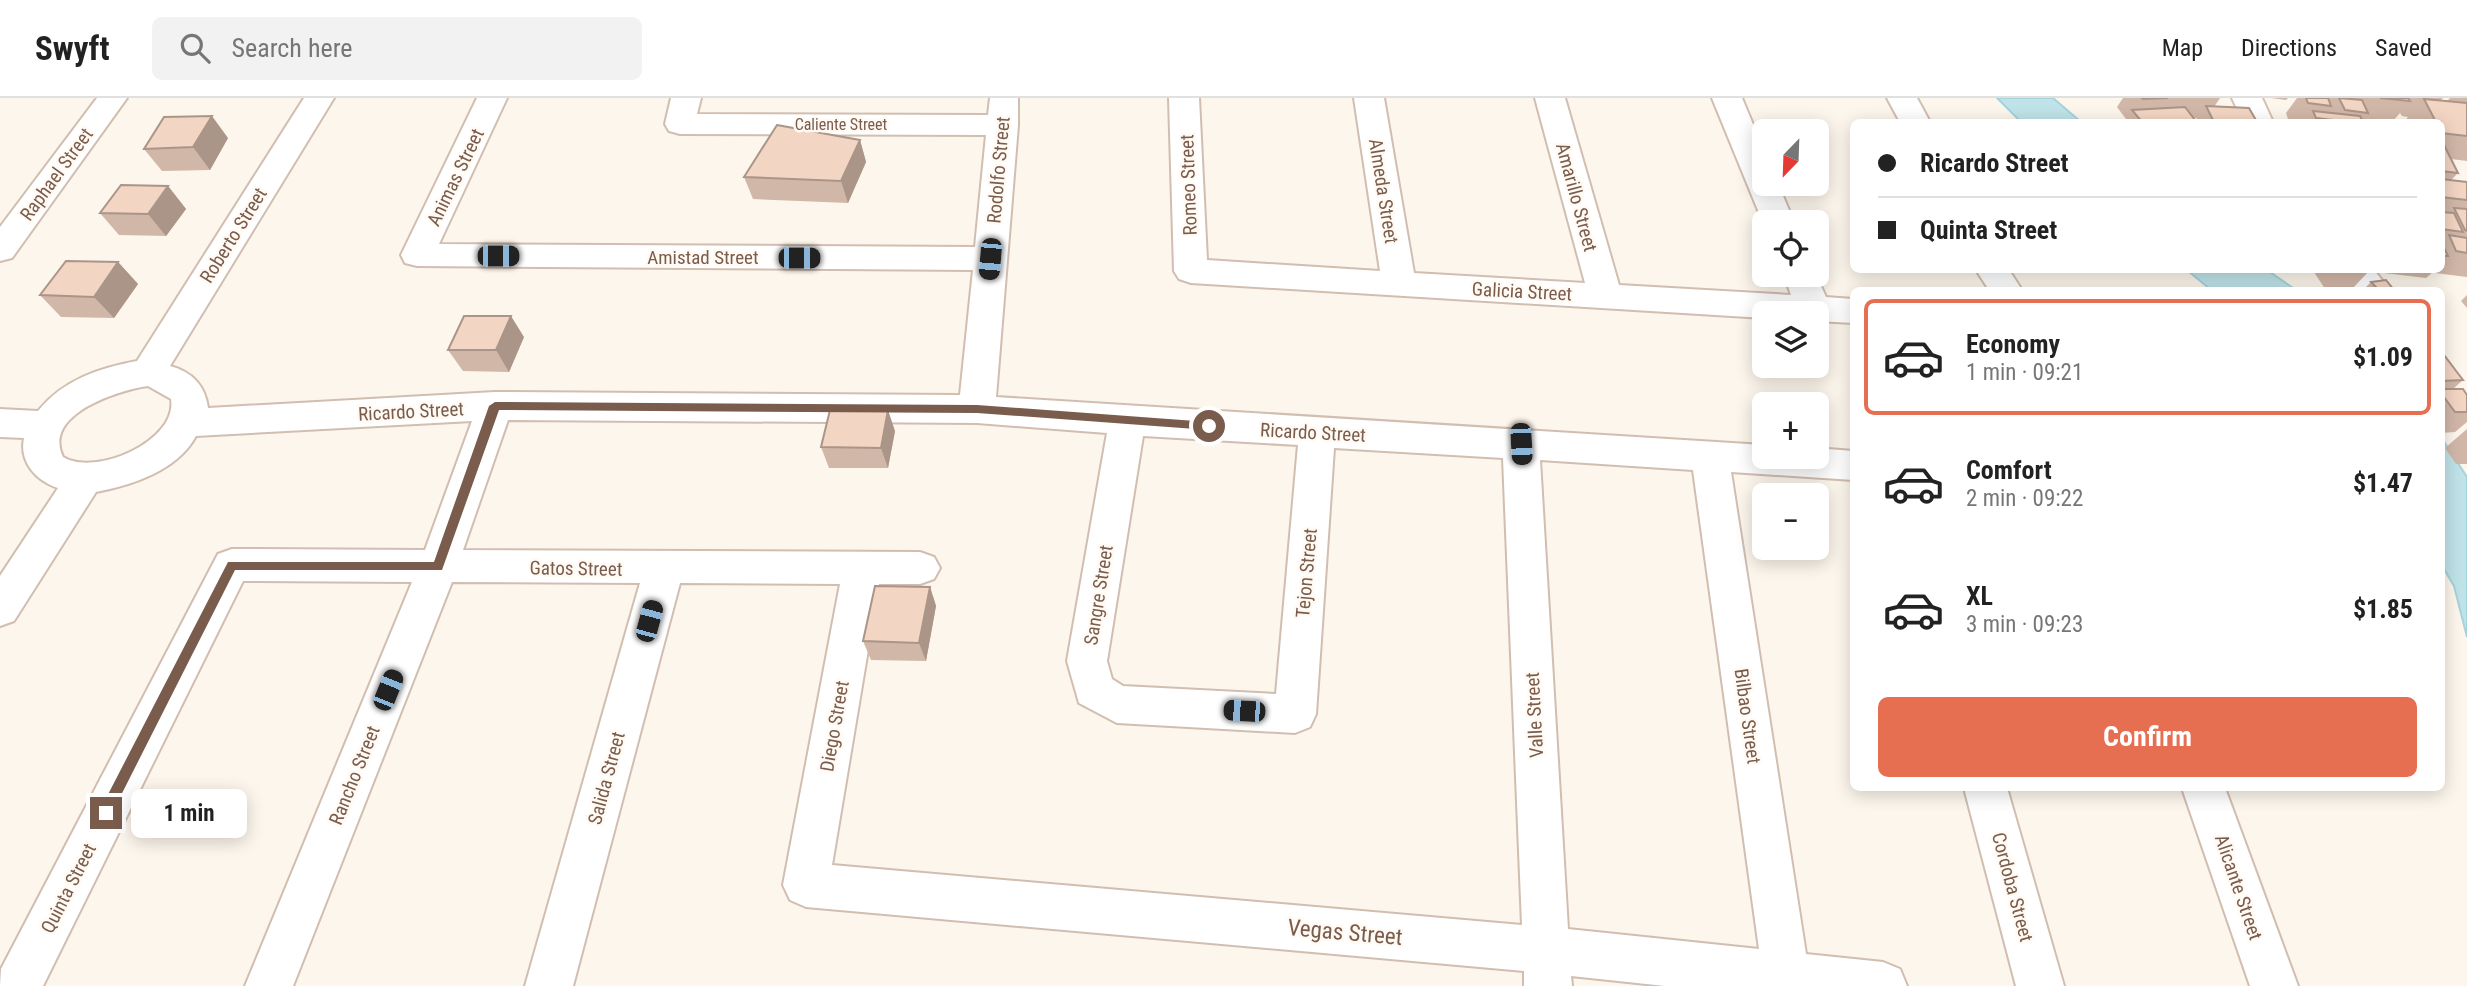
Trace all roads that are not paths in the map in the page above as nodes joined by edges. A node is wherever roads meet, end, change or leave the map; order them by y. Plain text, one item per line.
1 (112, 98) edge
2 (319, 98) edge
3 (492, 98) edge
4 (1184, 98) edge
5 (1369, 98) edge
6 (1550, 98) edge
7 (1727, 98) edge
8 (1902, 98) edge
9 (2247, 98) edge
10 (683, 111) edge
11 (1004, 111) edge
12 (1913, 119) edge
13 (2257, 119) edge
14 (1773, 210) edge
15 (0, 250) edge
16 (416, 255) joint
17 (990, 259) junction
18 (1191, 271) joint
19 (2359, 273) edge
20 (1399, 284) junction
21 (2370, 287) edge
22 (1605, 296) junction
23 (1752, 305) edge
24 (1829, 310) edge
25 (1850, 311) edge
26 (148, 373) junction
27 (495, 406) junction
28 (977, 409) junction
29 (1127, 421) junction
30 (0, 423) edge
31 (185, 423) junction
32 (47, 425) junction
33 (1317, 433) junction
34 (1521, 444) junction
35 (1710, 456) junction
36 (1850, 465) edge
37 (84, 479) junction
38 (232, 565) joint
39 (438, 567) junction
40 (862, 568) junction
41 (920, 568) dead end
42 (664, 569) junction
43 (0, 609) edge
44 (1294, 714) joint
45 (1987, 791) edge
46 (2205, 791) edge
47 (806, 885) joint
48 (1547, 968) edge
49 (1786, 975) junction
50 (18, 986) edge
51 (269, 986) edge
52 (549, 986) edge
53 (1883, 986) edge
54 (2040, 986) edge
55 (2274, 986) edge

1 - 15 street, Raphael Street
2 - 26 street, Roberto Street
3 - 16 street, Animas Street
4 - 18 street, Romeo Street
5 - 20 street, Almeda Street
6 - 22 street, Amarillo Street
7 - 14 street
8 - 12 street
9 - 13 street
10 - 11 street, Caliente Street
11 - 17 street, Rodolfo Street
16 - 17 street, Amistad Street
17 - 28 street, Rodolfo Street
18 - 20 street, Galicia Street
19 - 21 street
20 - 22 street, Galicia Street
22 - 23 street, Galicia Street
24 - 25 street, Galicia Street
26 - 31 street
26 - 32 street
27 - 28 street, Ricardo Street
27 - 31 street, Ricardo Street
27 - 39 street, Rancho Street
28 - 29 street, Ricardo Street
29 - 33 street, Ricardo Street
29 - 44 street, Sangre Street
30 - 32 street
31 - 37 street
32 - 37 street
33 - 34 street, Ricardo Street
33 - 44 street, Tejon Street
34 - 35 street, Ricardo Street
34 - 48 street, Valle Street
35 - 36 street, Ricardo Street
35 - 49 street, Bilbao Street
37 - 43 street
38 - 39 street, Gatos Street
38 - 50 street, Quinta Street
39 - 42 street, Gatos Street
39 - 51 street, Rancho Street
40 - 41 street, Gatos Street
40 - 42 street, Gatos Street
40 - 47 street, Diego Street
42 - 52 street, Salida Street
45 - 54 street, Cordoba Street
46 - 55 street, Alicante Street
47 - 48 street, Vegas Street
48 - 49 street, Vegas Street
49 - 53 street, Vegas Street

